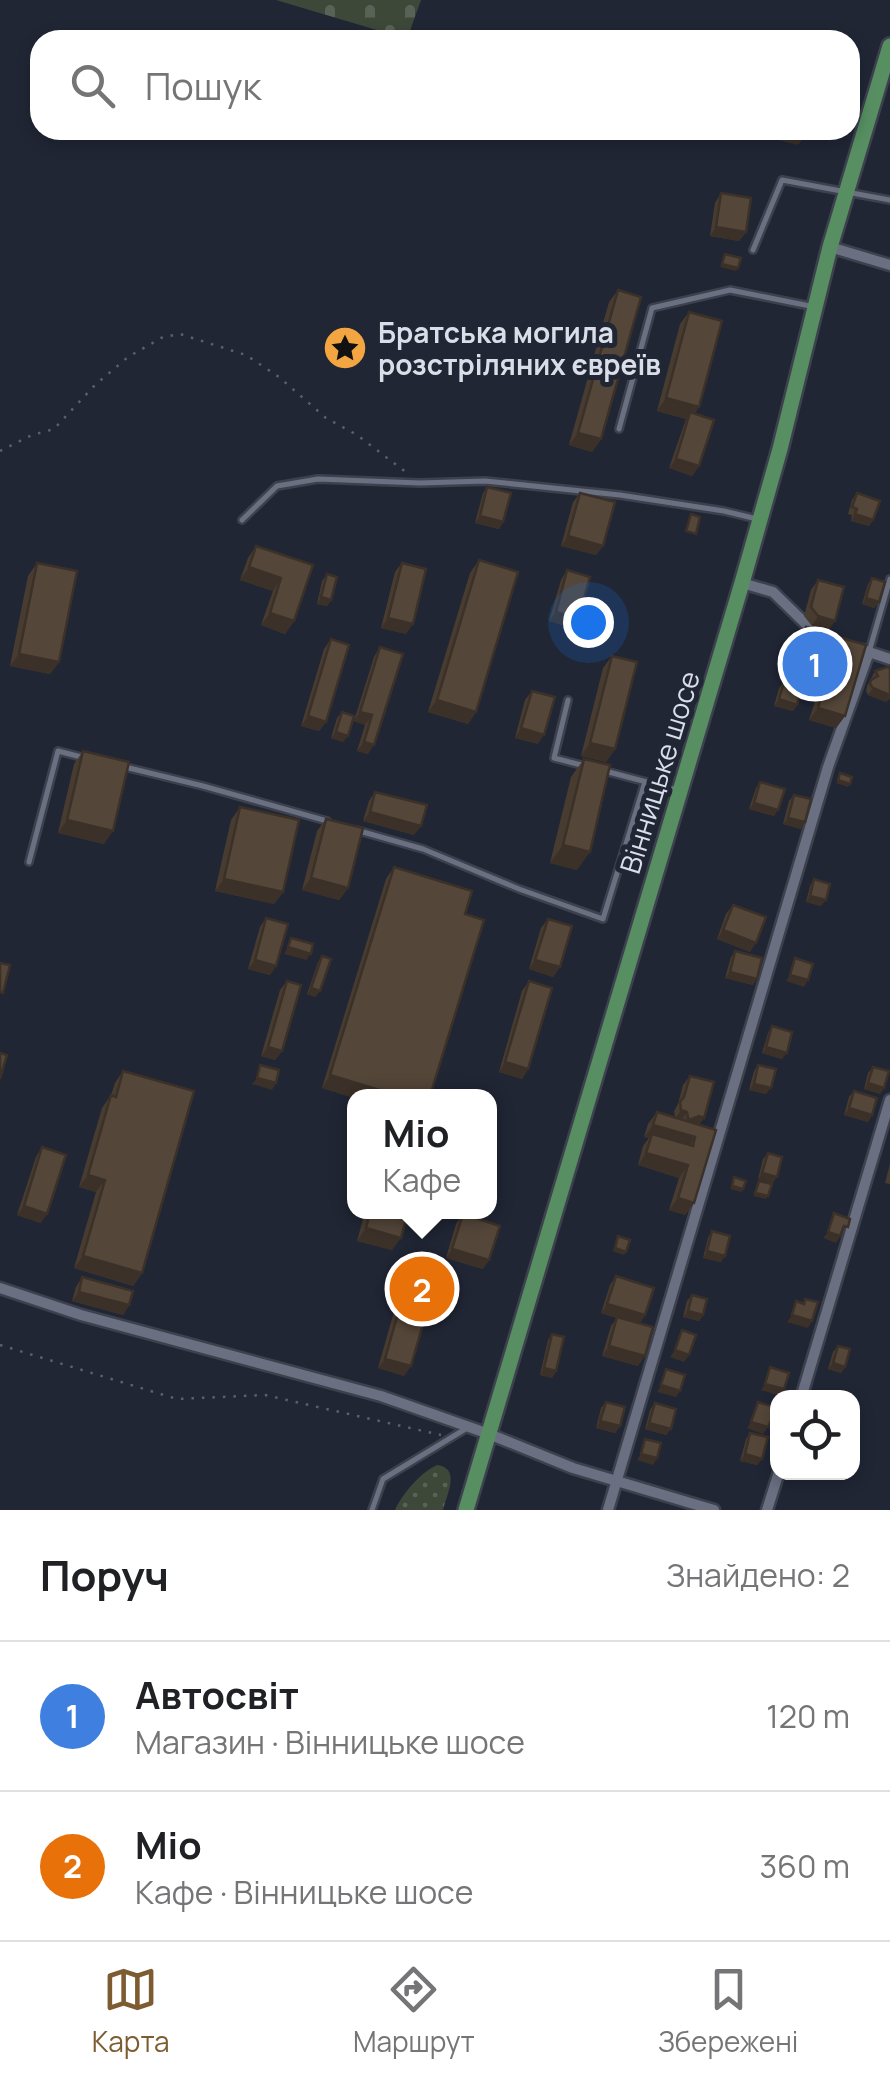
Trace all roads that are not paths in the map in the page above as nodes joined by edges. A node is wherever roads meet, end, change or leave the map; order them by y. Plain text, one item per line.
1 (890, 46) edge
2 (847, 192) junction
3 (890, 200) edge
4 (830, 248) junction
5 (753, 250) dead end
6 (890, 265) edge
7 (815, 307) junction
8 (619, 429) dead end
9 (242, 520) dead end
10 (760, 520) junction
11 (890, 580) edge
12 (742, 582) junction
13 (826, 635) edge
14 (854, 646) edge
15 (868, 652) junction
16 (890, 659) edge
17 (568, 700) dead end
18 (94, 760) edge
19 (112, 764) edge
20 (645, 782) junction
21 (680, 791) junction
22 (332, 823) edge
23 (350, 828) edge
24 (29, 862) dead end
25 (890, 1100) edge
26 (0, 1288) edge
27 (803, 1390) edge
28 (469, 1426) junction
29 (489, 1434) junction
30 (776, 1480) edge
31 (617, 1483) junction
32 (372, 1510) edge
33 (466, 1510) edge
34 (608, 1510) edge
35 (714, 1510) edge
36 (767, 1510) edge

1 - 2 main road, Вінницьке шосе
2 - 3 lane
2 - 4 main road, Вінницьке шосе
2 - 5 lane
4 - 6 street
4 - 7 main road, Вінницьке шосе
7 - 8 lane
7 - 10 main road, Вінницьке шосе
9 - 10 lane
10 - 12 main road, Вінницьке шосе
11 - 15 lane
12 - 13 street
12 - 21 main road, Вінницьке шосе
14 - 15 street
15 - 16 street
15 - 31 street
17 - 20 lane
18 - 24 lane
19 - 22 lane
20 - 21 lane
20 - 23 lane
21 - 29 main road, Вінницьке шосе
25 - 27 street
26 - 28 street
28 - 29 street
28 - 32 lane
29 - 31 street
29 - 33 main road, Вінницьке шосе
30 - 36 street
31 - 34 street
31 - 35 street

